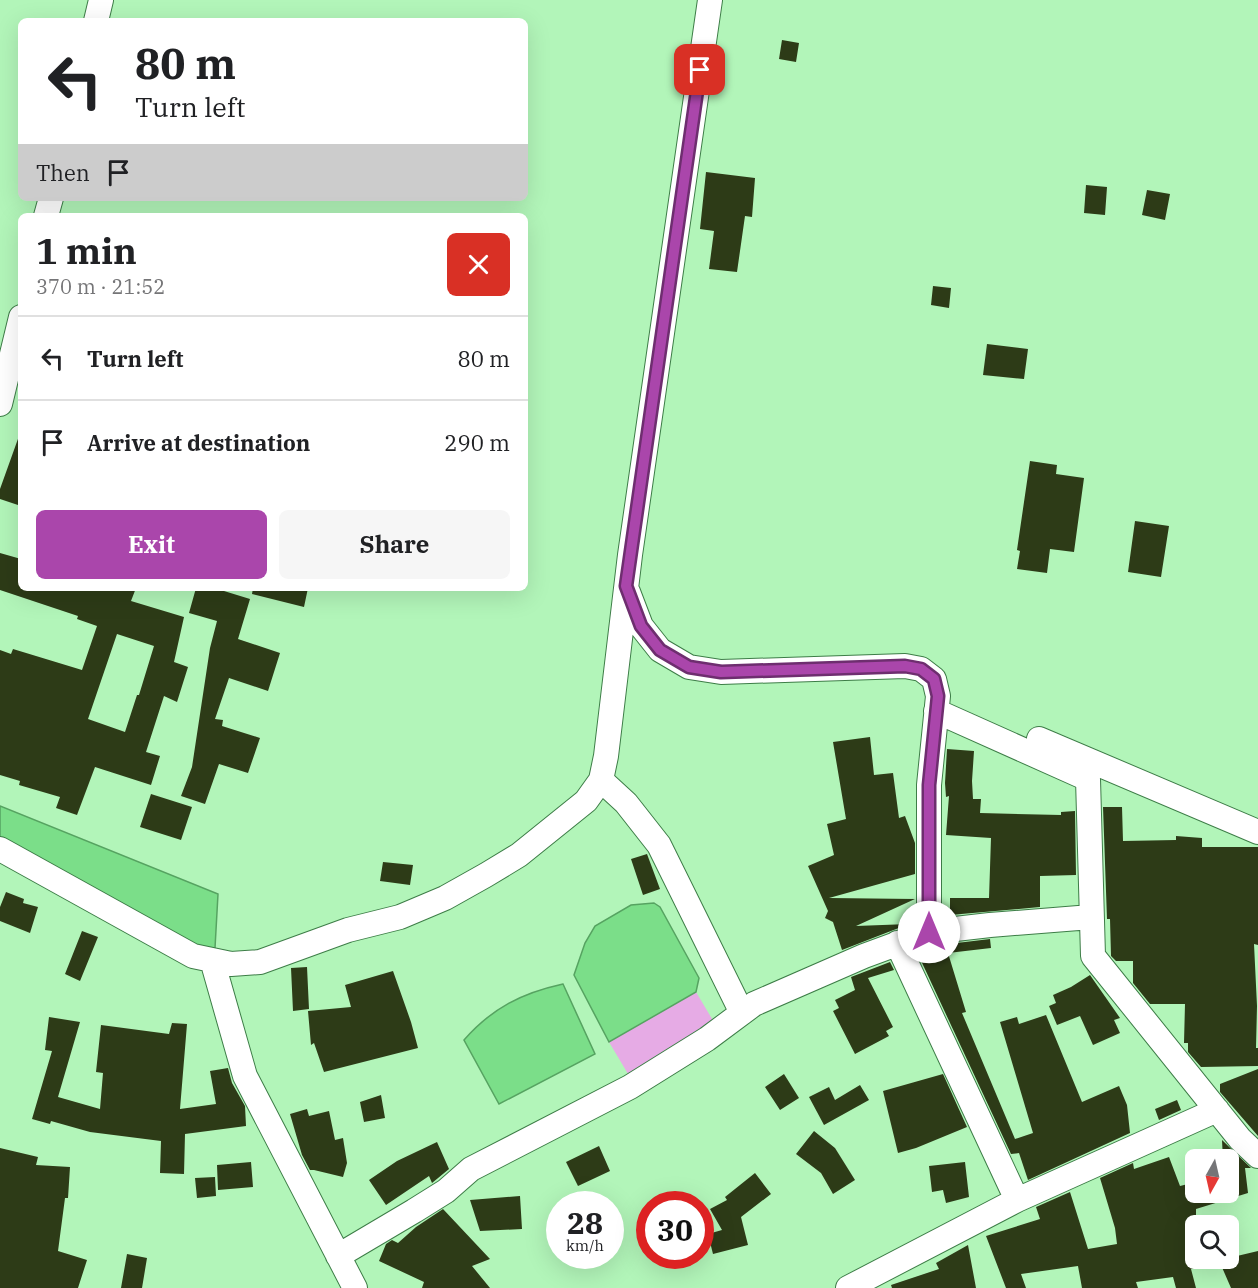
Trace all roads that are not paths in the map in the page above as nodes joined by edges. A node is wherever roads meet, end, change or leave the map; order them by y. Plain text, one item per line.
1 (102, 0) edge
2 (710, 0) edge
3 (97, 18) edge
4 (18, 329) edge
5 (0, 404) edge
6 (626, 586) junction
7 (937, 704) junction
8 (601, 780) junction
9 (1258, 832) edge
10 (0, 849) edge
11 (1092, 917) junction
12 (929, 932) junction
13 (897, 944) junction
14 (212, 960) junction
15 (742, 1012) junction
16 (1217, 1110) junction
17 (1258, 1156) edge
18 (1017, 1200) junction
19 (338, 1256) junction
20 (355, 1288) edge
21 (848, 1288) edge

1 - 3 street
2 - 6 street
4 - 5 street
6 - 7 street
6 - 8 street
7 - 9 street
7 - 11 street
7 - 12 street
8 - 14 street
8 - 15 street
10 - 14 street
11 - 12 street
11 - 16 street
12 - 13 street
13 - 15 street
13 - 18 street
14 - 19 street
15 - 19 street
16 - 17 street
16 - 18 street
18 - 21 street
19 - 20 street

